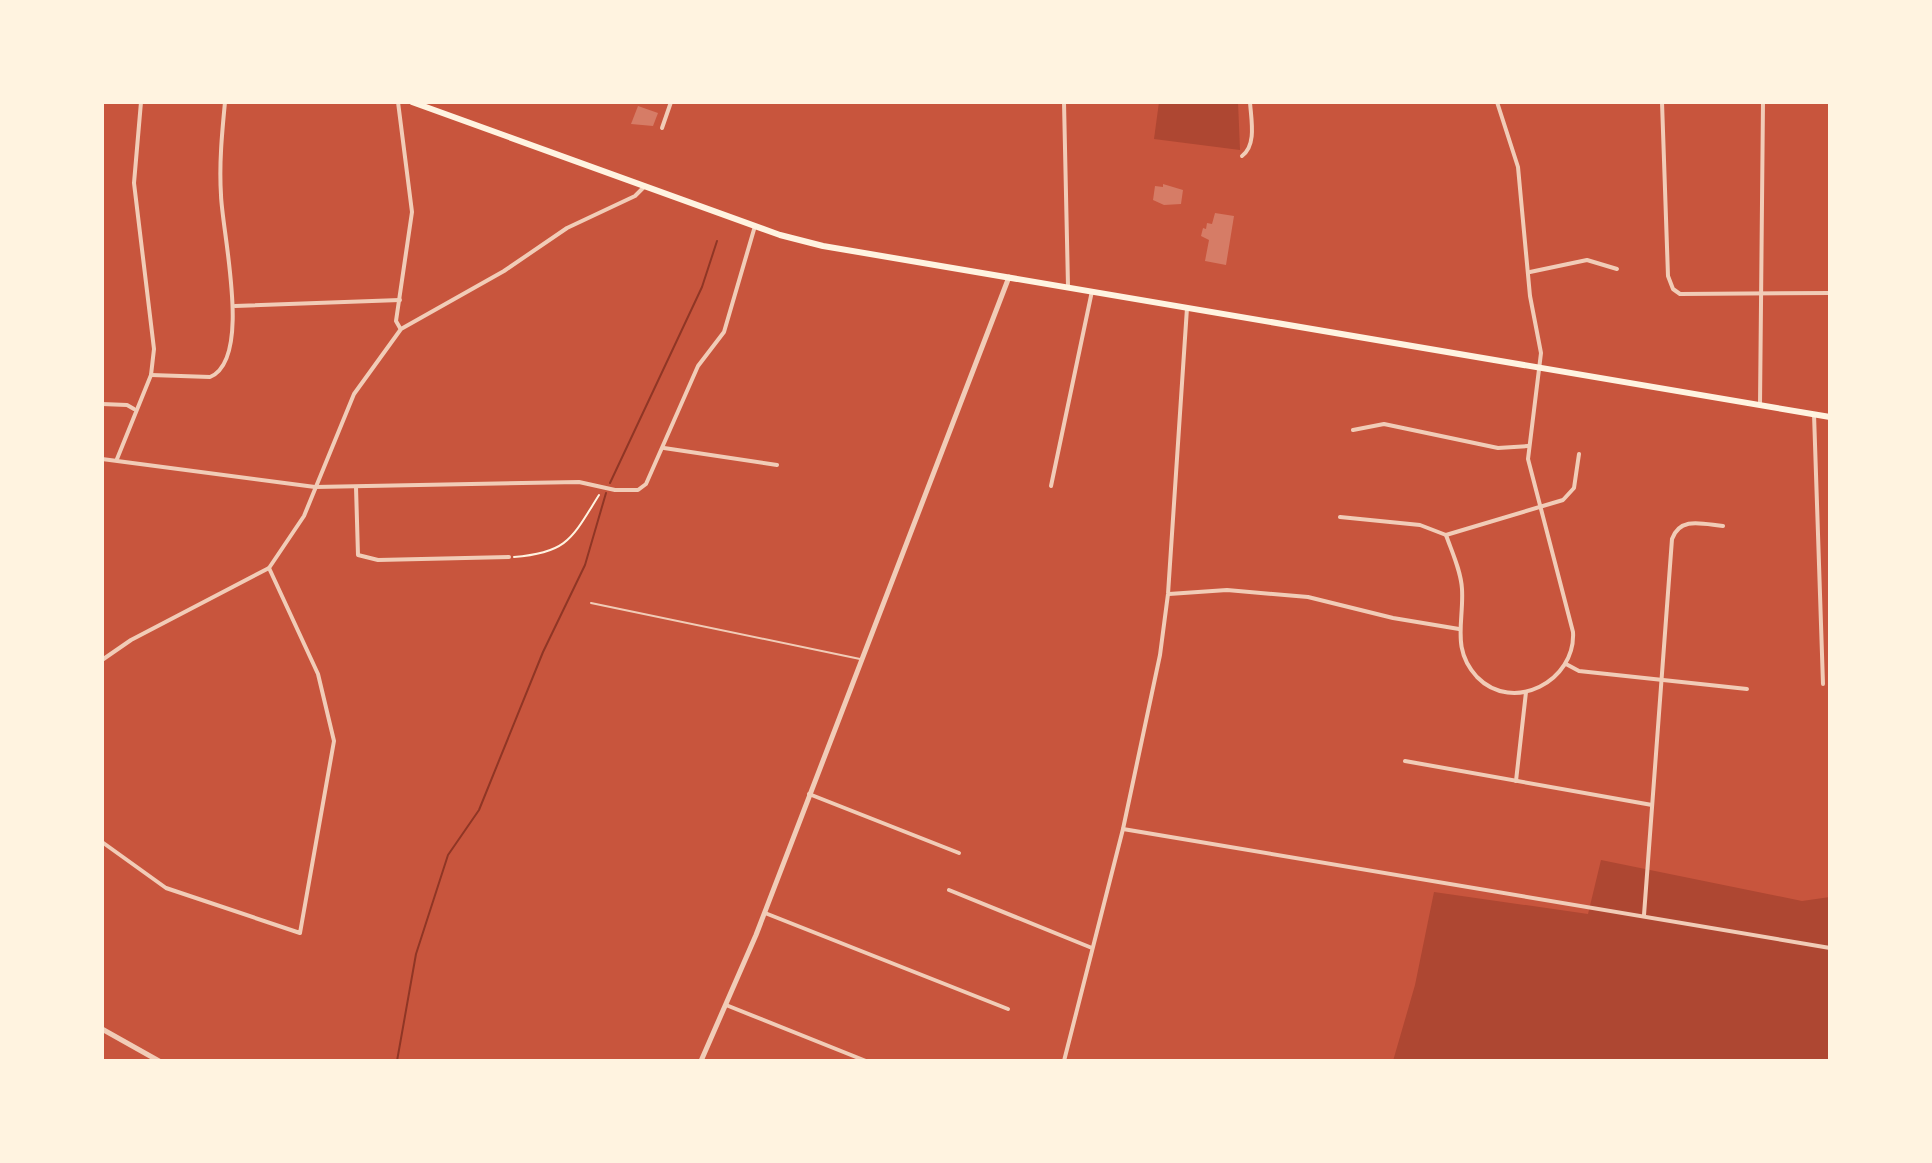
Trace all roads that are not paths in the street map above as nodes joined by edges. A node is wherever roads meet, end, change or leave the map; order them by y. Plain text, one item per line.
1 (141, 102) edge
2 (225, 102) edge
3 (398, 102) edge
4 (412, 102) edge
5 (664, 102) edge
6 (1064, 102) edge
7 (1250, 102) edge
8 (1497, 102) edge
9 (1662, 102) edge
10 (1763, 102) edge
11 (670, 103) edge
12 (662, 128) dead end
13 (1242, 156) dead end
14 (645, 185) junction
15 (755, 226) junction
16 (1617, 269) dead end
17 (1529, 272) junction
18 (1009, 277) junction
19 (1068, 286) junction
20 (1092, 291) junction
21 (1761, 293) junction
22 (1830, 293) edge
23 (400, 300) junction
24 (235, 306) junction
25 (1187, 308) junction
26 (401, 329) junction
27 (1539, 367) junction
28 (151, 375) junction
29 (102, 404) edge
30 (1760, 405) junction
31 (134, 409) junction
32 (1814, 414) junction
33 (1830, 417) edge
34 (1353, 430) dead end
35 (1528, 446) junction
36 (664, 448) junction
37 (1579, 454) dead end
38 (102, 459) edge
39 (117, 459) junction
40 (777, 465) dead end
41 (1051, 486) dead end
42 (315, 487) junction
43 (356, 487) junction
44 (1540, 508) junction
45 (1340, 517) dead end
46 (1723, 526) dead end
47 (1446, 535) junction
48 (509, 557) road end
49 (269, 568) junction
50 (1168, 594) junction
51 (591, 603) dead end
52 (1459, 629) junction
53 (860, 659) junction
54 (102, 660) edge
55 (1566, 664) junction
56 (1663, 680) junction
57 (1823, 684) dead end
58 (1747, 689) dead end
59 (1526, 692) junction
60 (1405, 761) dead end
61 (1516, 781) junction
62 (809, 794) junction
63 (1652, 805) junction
64 (1123, 829) junction
65 (102, 842) edge
66 (959, 853) dead end
67 (949, 890) dead end
68 (764, 913) junction
69 (1644, 915) junction
70 (1092, 948) junction
71 (1830, 948) edge
72 (726, 1005) junction
73 (1008, 1009) dead end
74 (102, 1029) edge
75 (159, 1061) edge
76 (701, 1061) edge
77 (866, 1061) edge
78 (1064, 1061) edge

1 - 28 street
2 - 24 street
3 - 23 street
4 - 14 main road
5 - 11 street
6 - 19 street
7 - 13 street
8 - 17 street
9 - 21 street
10 - 21 street
11 - 12 street
14 - 15 main road
14 - 26 street
15 - 18 main road
15 - 36 street
16 - 17 street
17 - 27 street
18 - 19 main road
18 - 53 street
19 - 20 main road
20 - 25 main road
20 - 41 street
21 - 22 street
21 - 30 street
23 - 24 street
23 - 26 street
24 - 28 street
25 - 27 main road
25 - 50 street
26 - 42 street
27 - 30 main road
27 - 35 street
28 - 31 street
29 - 31 street
30 - 32 main road
31 - 39 street
32 - 33 main road
32 - 57 street
34 - 35 street
35 - 44 street
36 - 40 street
36 - 43 street
37 - 44 street
38 - 39 street
39 - 42 street
42 - 43 street
42 - 49 street
43 - 48 street
44 - 47 street
44 - 55 street
45 - 47 street
46 - 56 street
47 - 52 street
49 - 54 street
49 - 65 street
50 - 52 street
50 - 64 street
51 - 53 lane
52 - 59 street
53 - 62 street
55 - 56 street
55 - 59 street
56 - 58 street
56 - 63 street
59 - 61 street
60 - 61 street
61 - 63 street
62 - 66 street
62 - 68 street
63 - 69 street
64 - 69 street
64 - 70 street
67 - 70 street
68 - 72 street
68 - 73 street
69 - 71 street
70 - 78 street
72 - 76 street
72 - 77 street
74 - 75 street

